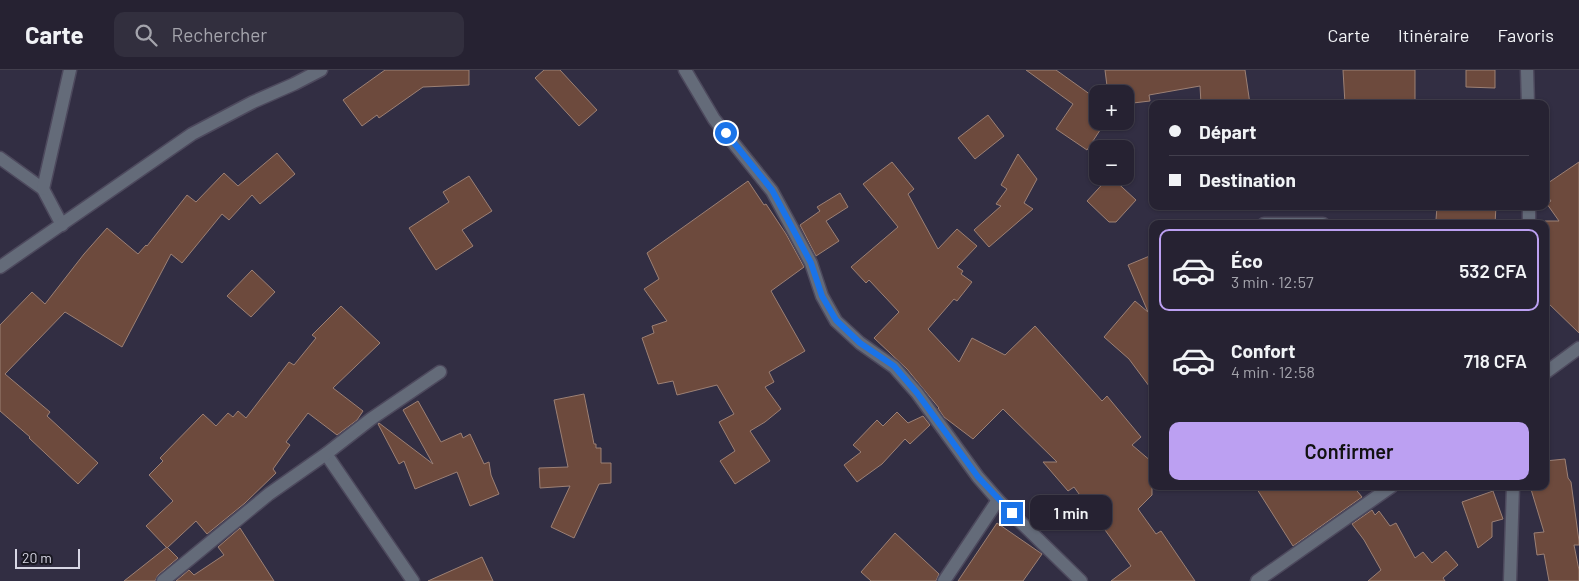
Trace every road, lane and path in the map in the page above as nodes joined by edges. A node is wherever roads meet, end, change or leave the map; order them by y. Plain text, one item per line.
1 (70, 70) edge
2 (321, 70) edge
3 (685, 70) edge
4 (1528, 70) edge
5 (1528, 100) edge
6 (0, 158) edge
7 (43, 189) junction
8 (62, 225) junction
9 (0, 267) edge
10 (1579, 348) edge
11 (1549, 370) edge
12 (440, 372) dead end
13 (326, 454) junction
14 (1386, 490) edge
15 (1513, 490) edge
16 (998, 500) junction
17 (163, 581) edge
18 (413, 581) edge
19 (944, 581) edge
20 (1081, 581) edge
21 (1256, 581) edge
22 (1510, 581) edge

1 - 7 street
2 - 8 street
3 - 16 street
4 - 5 street
6 - 7 street
7 - 8 street
8 - 9 street
10 - 11 street
12 - 13 street
13 - 17 street
13 - 18 street
14 - 21 street
15 - 22 street
16 - 19 street
16 - 20 street

